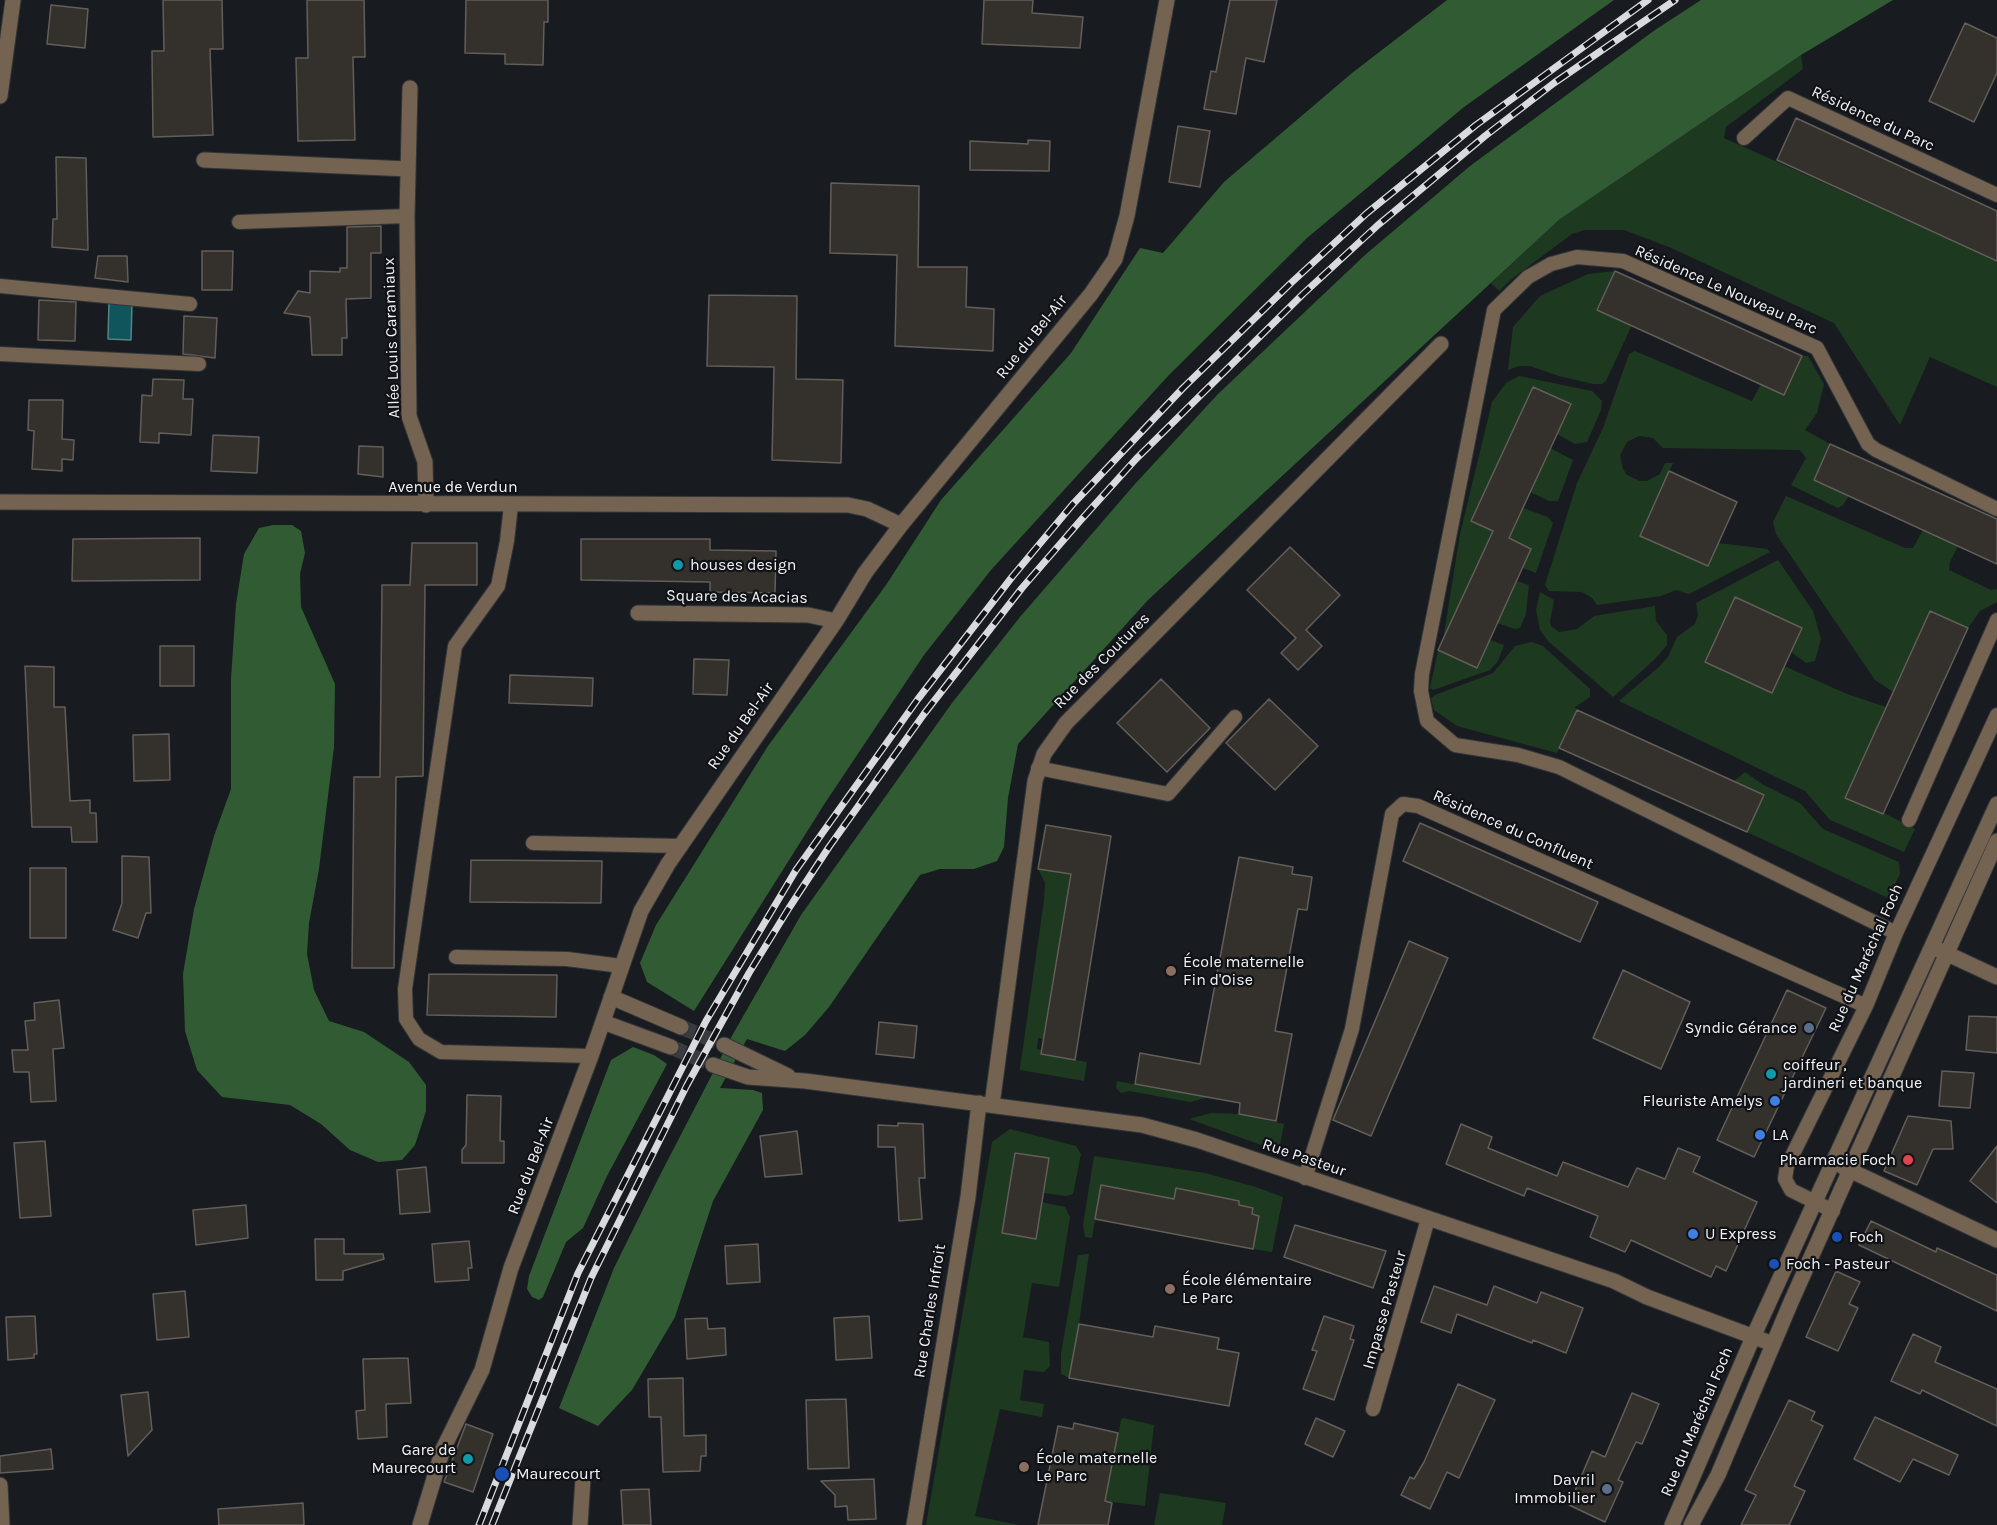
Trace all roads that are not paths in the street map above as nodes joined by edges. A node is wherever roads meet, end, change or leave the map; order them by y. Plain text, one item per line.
1 (13, 0) edge
2 (1167, 0) edge
3 (410, 88) dead end
4 (0, 96) edge
5 (1744, 138) dead end
6 (204, 160) dead end
7 (408, 169) junction
8 (1997, 195) edge
9 (407, 216) junction
10 (239, 222) dead end
11 (0, 286) edge
12 (190, 304) dead end
13 (1441, 344) dead end
14 (0, 354) edge
15 (199, 364) dead end
16 (0, 502) edge
17 (426, 505) junction
18 (511, 505) junction
19 (1997, 509) edge
20 (901, 525) junction
21 (638, 613) dead end
22 (1997, 620) edge
23 (836, 621) junction
24 (1997, 715) edge
25 (1235, 717) dead end
26 (1038, 768) junction
27 (1997, 804) edge
28 (1909, 820) dead end
29 (1997, 841) edge
30 (533, 843) dead end
31 (681, 846) junction
32 (1896, 933) junction
33 (1939, 950) junction
34 (456, 957) dead end
35 (621, 966) junction
36 (1997, 977) edge
37 (611, 997) junction
38 (1866, 1006) junction
39 (603, 1022) junction
40 (681, 1027) tunnel mouth
41 (724, 1045) tunnel mouth
42 (671, 1047) tunnel mouth
43 (591, 1056) junction
44 (713, 1065) tunnel mouth
45 (805, 1081) junction
46 (986, 1104) junction
47 (1833, 1163) junction
48 (1851, 1170) junction
49 (1305, 1178) junction
50 (1815, 1202) junction
51 (1833, 1210) junction
52 (1428, 1220) junction
53 (1997, 1240) edge
54 (1754, 1335) junction
55 (1773, 1344) junction
56 (1373, 1409) dead end
57 (583, 1478) dead end
58 (0, 1485) edge
59 (2, 1525) edge
60 (420, 1525) edge
61 (580, 1525) edge
62 (914, 1525) edge
63 (1672, 1525) edge
64 (1691, 1525) edge

1 - 4 street
2 - 20 street, Rue du Bel-Air
3 - 7 street, Allée Louis Caramiaux
5 - 8 lane, Résidence du Parc
6 - 7 street
7 - 9 street, Allée Louis Caramiaux
9 - 10 lane
9 - 17 street, Allée Louis Caramiaux
11 - 12 lane
13 - 26 street, Rue des Coutures
14 - 15 lane
16 - 17 street, Avenue de Verdun
17 - 18 street, Avenue de Verdun
18 - 20 street, Avenue de Verdun
18 - 43 lane
19 - 32 lane, Résidence Le Nouveau Parc
20 - 23 street, Rue du Bel-Air
21 - 23 street, Square des Acacias
22 - 28 lane
23 - 31 street, Rue du Bel-Air
24 - 32 lane, Rue du Maréchal Foch
25 - 26 lane
26 - 46 street, Rue des Coutures
27 - 33 street, Rue du Maréchal Foch
29 - 33 street, Rue du Maréchal Foch
30 - 31 lane
31 - 35 street, Rue du Bel-Air
32 - 38 lane, Rue du Maréchal Foch
33 - 36 street
33 - 47 street, Rue du Maréchal Foch
33 - 48 street, Rue du Maréchal Foch
34 - 35 lane
35 - 37 street, Rue du Bel-Air
37 - 39 street, Rue du Bel-Air
37 - 40 street
38 - 49 lane, Résidence du Confluent
38 - 50 lane, Rue du Maréchal Foch
39 - 42 street
39 - 43 street, Rue du Bel-Air
41 - 45 street, Rue Pasteur
43 - 60 street, Rue du Bel-Air
44 - 45 street, Rue Pasteur
45 - 46 street, Rue Pasteur
46 - 49 street, Rue Pasteur
46 - 62 street, Rue Charles Infroit
47 - 48 street
47 - 50 street, Rue du Maréchal Foch
48 - 51 street, Rue du Maréchal Foch
48 - 53 street
49 - 52 street, Rue Pasteur
50 - 51 lane, Rue du Maréchal Foch
50 - 54 street, Rue du Maréchal Foch
51 - 55 street, Rue du Maréchal Foch
52 - 54 street, Rue Pasteur
52 - 56 lane, Impasse Pasteur
54 - 55 street, Rue Pasteur
54 - 63 street, Rue du Maréchal Foch
55 - 64 street, Rue du Maréchal Foch
57 - 61 street
58 - 59 street

